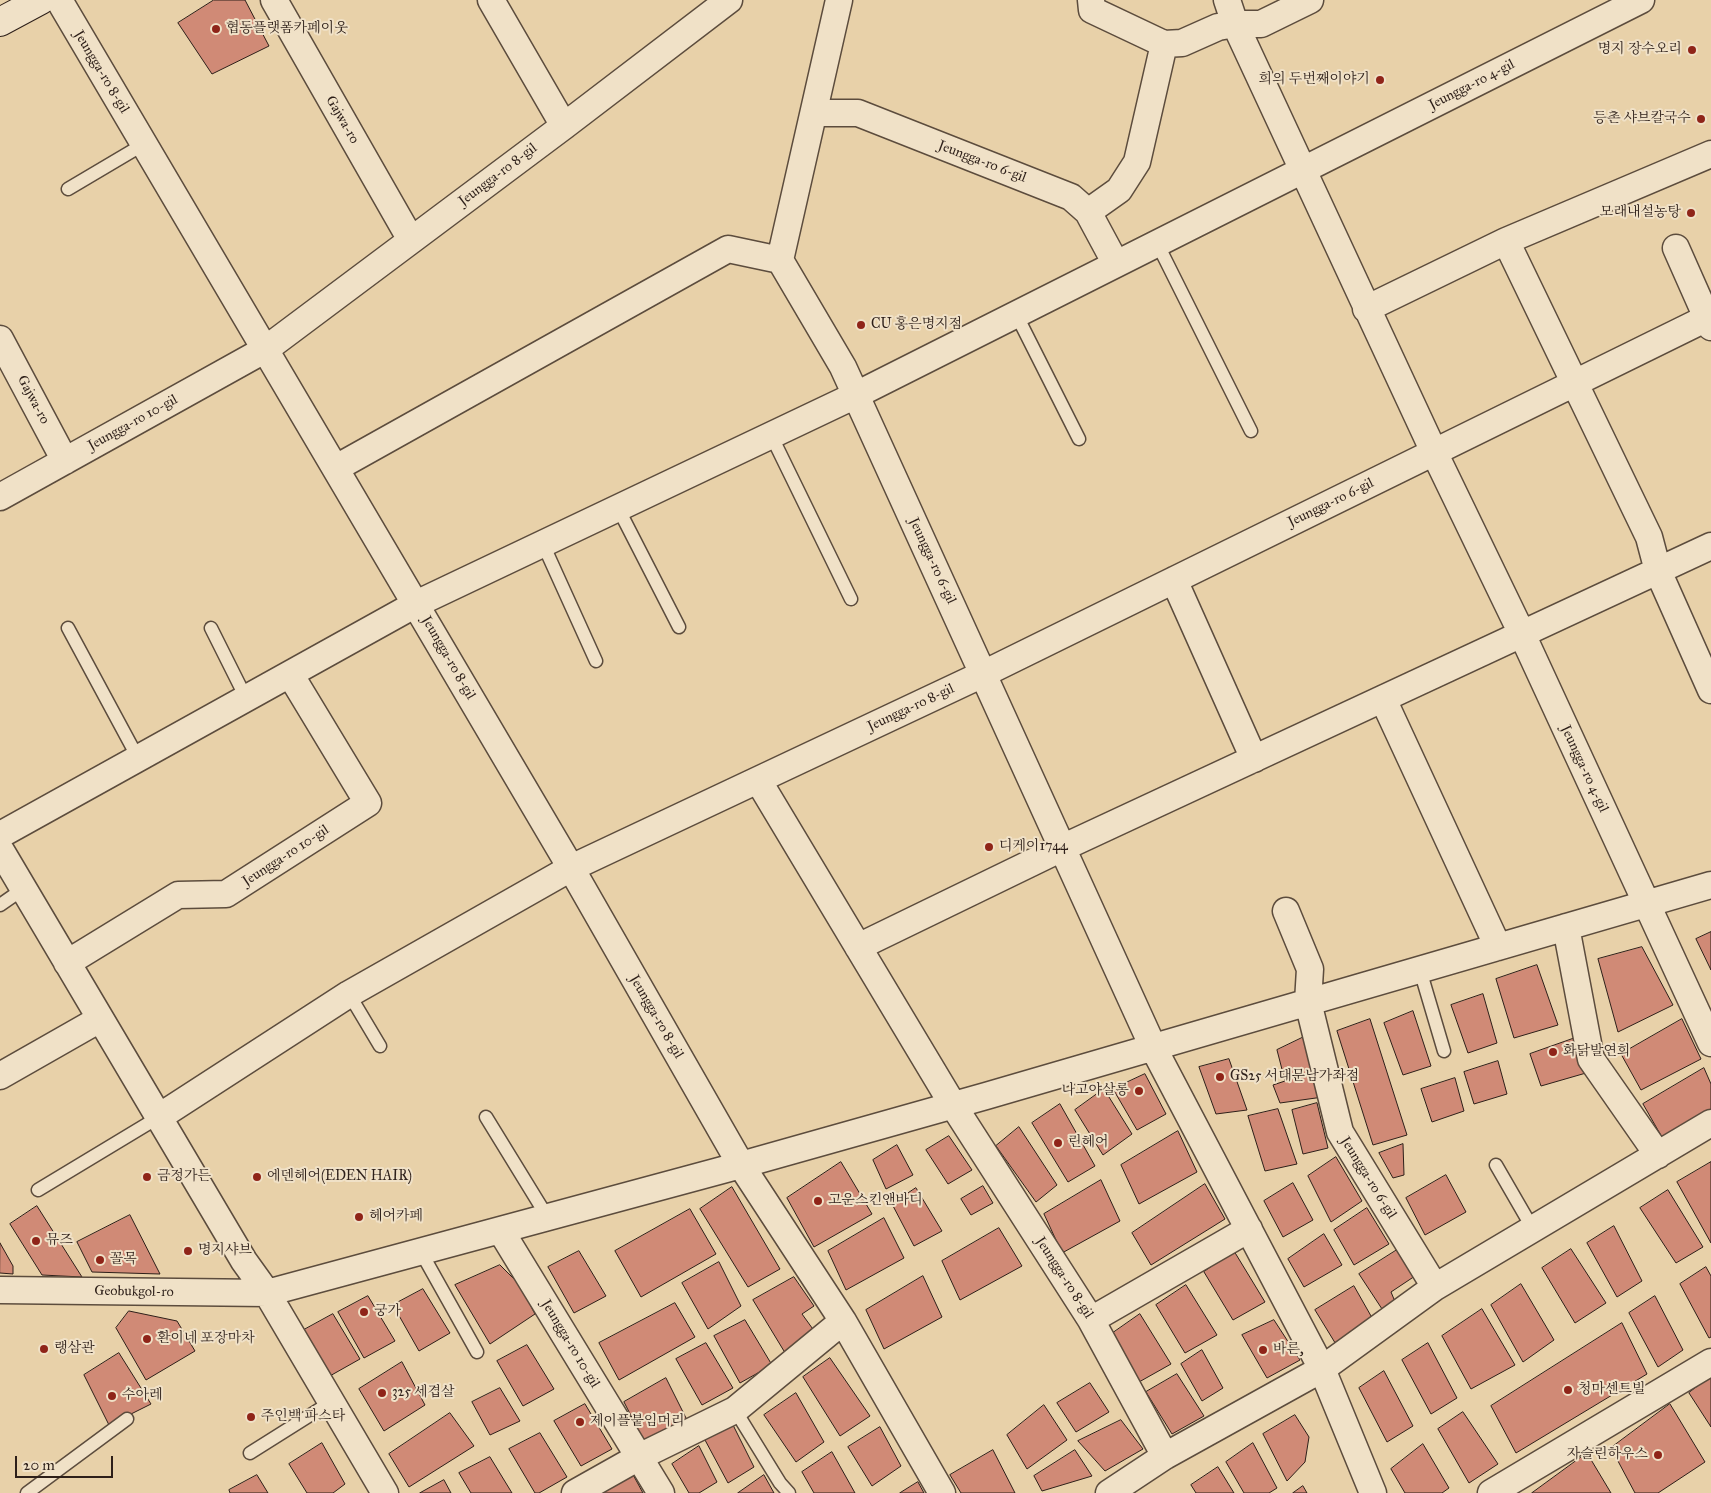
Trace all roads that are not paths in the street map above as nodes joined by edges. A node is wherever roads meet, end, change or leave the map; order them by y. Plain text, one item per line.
1 (41, 0) edge
2 (58, 0) edge
3 (274, 0) edge
4 (491, 0) edge
5 (729, 0) edge
6 (839, 0) edge
7 (1091, 0) edge
8 (1310, 0) edge
9 (1641, 0) edge
10 (1231, 12) edge
11 (0, 22) edge
12 (1164, 44) junction
13 (814, 113) junction
14 (564, 126) junction
15 (144, 144) junction
16 (1711, 154) edge
17 (1302, 171) junction
18 (68, 189) dead end
19 (1088, 212) junction
20 (411, 240) junction
21 (1506, 241) junction
22 (1157, 243) junction
23 (1676, 248) dead end
24 (780, 260) junction
25 (1116, 264) junction
26 (1366, 309) junction
27 (1016, 314) junction
28 (1709, 323) edge
29 (0, 339) edge
30 (266, 349) junction
31 (1575, 383) junction
32 (856, 395) junction
33 (1251, 432) dead end
34 (771, 435) junction
35 (1078, 439) dead end
36 (1434, 452) junction
37 (65, 461) junction
38 (336, 468) junction
39 (1, 494) edge
40 (618, 508) junction
41 (543, 544) junction
42 (1711, 546) edge
43 (1658, 571) junction
44 (1174, 580) junction
45 (851, 599) dead end
46 (416, 604) junction
47 (679, 627) dead end
48 (68, 628) dead end
49 (211, 628) dead end
50 (1522, 634) junction
51 (596, 661) dead end
52 (290, 674) junction
53 (983, 674) junction
54 (1711, 690) edge
55 (246, 698) junction
56 (1382, 699) junction
57 (138, 758) junction
58 (1254, 759) junction
59 (758, 780) junction
60 (0, 835) edge
61 (1062, 848) junction
62 (0, 849) edge
63 (571, 868) junction
64 (1711, 885) edge
65 (24, 889) junction
66 (1646, 904) junction
67 (0, 905) edge
68 (1286, 911) dead end
69 (1566, 927) junction
70 (858, 947) junction
71 (1498, 947) junction
72 (68, 963) junction
73 (1420, 970) junction
74 (349, 994) junction
75 (1308, 1002) junction
76 (100, 1019) junction
77 (1711, 1043) edge
78 (380, 1046) dead end
79 (1153, 1047) junction
80 (1444, 1050) dead end
81 (0, 1076) edge
82 (953, 1105) junction
83 (159, 1117) junction
84 (486, 1117) dead end
85 (1711, 1123) edge
86 (1658, 1155) junction
87 (1496, 1165) dead end
88 (741, 1166) junction
89 (38, 1190) dead end
90 (548, 1218) junction
91 (1250, 1229) junction
92 (1533, 1229) junction
93 (501, 1230) junction
94 (421, 1252) junction
95 (1435, 1287) junction
96 (0, 1290) edge
97 (267, 1294) junction
98 (1091, 1320) junction
99 (843, 1321) junction
100 (477, 1352) dead end
101 (1711, 1362) edge
102 (1322, 1369) junction
103 (331, 1402) junction
104 (735, 1410) junction
105 (127, 1419) dead end
106 (250, 1453) dead end
107 (1165, 1456) junction
108 (639, 1458) junction
109 (1500, 1491) edge
110 (27, 1493) edge
111 (385, 1493) edge
112 (575, 1493) edge
113 (661, 1493) edge
114 (789, 1493) edge
115 (942, 1493) edge
116 (1109, 1493) edge
117 (1373, 1493) edge

1 - 11 main road
2 - 15 street, Jeungga-ro 8-gil
3 - 20 street, Gajwa-ro
4 - 14 street
5 - 14 street, Jeungga-ro 8-gil
6 - 13 street
7 - 12 street
8 - 10 street
9 - 17 street, Jeungga-ro 4-gil
10 - 12 street
10 - 17 street, Jeungga-ro 4-gil
12 - 19 street
13 - 19 street, Jeungga-ro 6-gil
13 - 24 street
14 - 20 street, Jeungga-ro 8-gil
15 - 18 lane
15 - 30 street, Jeungga-ro 8-gil
16 - 21 street
17 - 22 street
17 - 26 street, Jeungga-ro 4-gil
19 - 25 street, Jeungga-ro 6-gil
20 - 30 street, Jeungga-ro 8-gil
21 - 26 street
21 - 31 street
22 - 25 street
22 - 33 lane
23 - 28 street
24 - 32 street, Jeungga-ro 6-gil
24 - 38 street
25 - 27 street
26 - 36 street, Jeungga-ro 4-gil
27 - 32 street
27 - 35 lane
28 - 31 street
29 - 37 street, Gajwa-ro
30 - 37 street, Jeungga-ro 10-gil
30 - 38 street, Jeungga-ro 8-gil
31 - 36 street
31 - 43 street
32 - 34 street, Jeungga-ro 8-gil
32 - 53 street, Jeungga-ro 6-gil
34 - 40 street, Jeungga-ro 8-gil
34 - 45 lane
36 - 44 street, Jeungga-ro 6-gil
36 - 50 street, Jeungga-ro 4-gil
37 - 39 street, Jeungga-ro 10-gil
38 - 46 street, Jeungga-ro 8-gil
40 - 41 street, Jeungga-ro 8-gil
40 - 47 lane
41 - 46 street, Jeungga-ro 8-gil
41 - 51 lane
42 - 43 street
43 - 50 street
43 - 54 street
44 - 53 street, Jeungga-ro 6-gil
44 - 58 street
46 - 52 street
46 - 63 street, Jeungga-ro 8-gil
48 - 57 lane
49 - 55 lane
50 - 56 street
50 - 66 street, Jeungga-ro 4-gil
52 - 55 street
52 - 72 street, Jeungga-ro 10-gil
53 - 59 street, Jeungga-ro 8-gil
53 - 61 street, Jeungga-ro 6-gil
55 - 57 street
56 - 58 street
56 - 71 street
57 - 60 street
58 - 61 street
59 - 63 street, Jeungga-ro 8-gil
59 - 70 street, Jeungga-ro 8-gil
61 - 70 street
61 - 79 street, Jeungga-ro 6-gil
62 - 65 street
63 - 74 street
63 - 88 street, Jeungga-ro 8-gil
64 - 66 street
65 - 67 lane
65 - 72 street
66 - 69 street
66 - 77 street, Jeungga-ro 4-gil
68 - 75 street, Jeungga-ro 6-gil
69 - 71 street
69 - 86 street
70 - 82 street, Jeungga-ro 8-gil
71 - 73 street
72 - 76 street
73 - 75 street
73 - 80 lane
74 - 78 lane
74 - 83 street
75 - 79 street
75 - 95 street, Jeungga-ro 6-gil
76 - 81 street
76 - 83 street
79 - 82 street
79 - 91 street, Jeungga-ro 6-gil
82 - 88 street
82 - 98 street, Jeungga-ro 8-gil
83 - 89 lane
83 - 97 street
84 - 90 lane
85 - 86 street
86 - 92 street
87 - 92 lane
88 - 90 street
88 - 99 street, Jeungga-ro 8-gil
90 - 93 street
91 - 98 street
91 - 102 street, Jeungga-ro 6-gil
92 - 95 street
93 - 94 street
93 - 108 street, Jeungga-ro 10-gil
94 - 97 street
94 - 100 lane
95 - 102 street
96 - 97 street, Geobukgol-ro
97 - 103 street
98 - 107 street, Jeungga-ro 8-gil
99 - 104 street
99 - 115 street, Jeungga-ro 8-gil
101 - 109 street
102 - 107 street
102 - 117 street, Jeungga-ro 6-gil
103 - 106 lane
103 - 111 street
104 - 108 street
104 - 114 lane
105 - 110 lane
107 - 116 street
108 - 112 street
108 - 113 street, Jeungga-ro 10-gil

